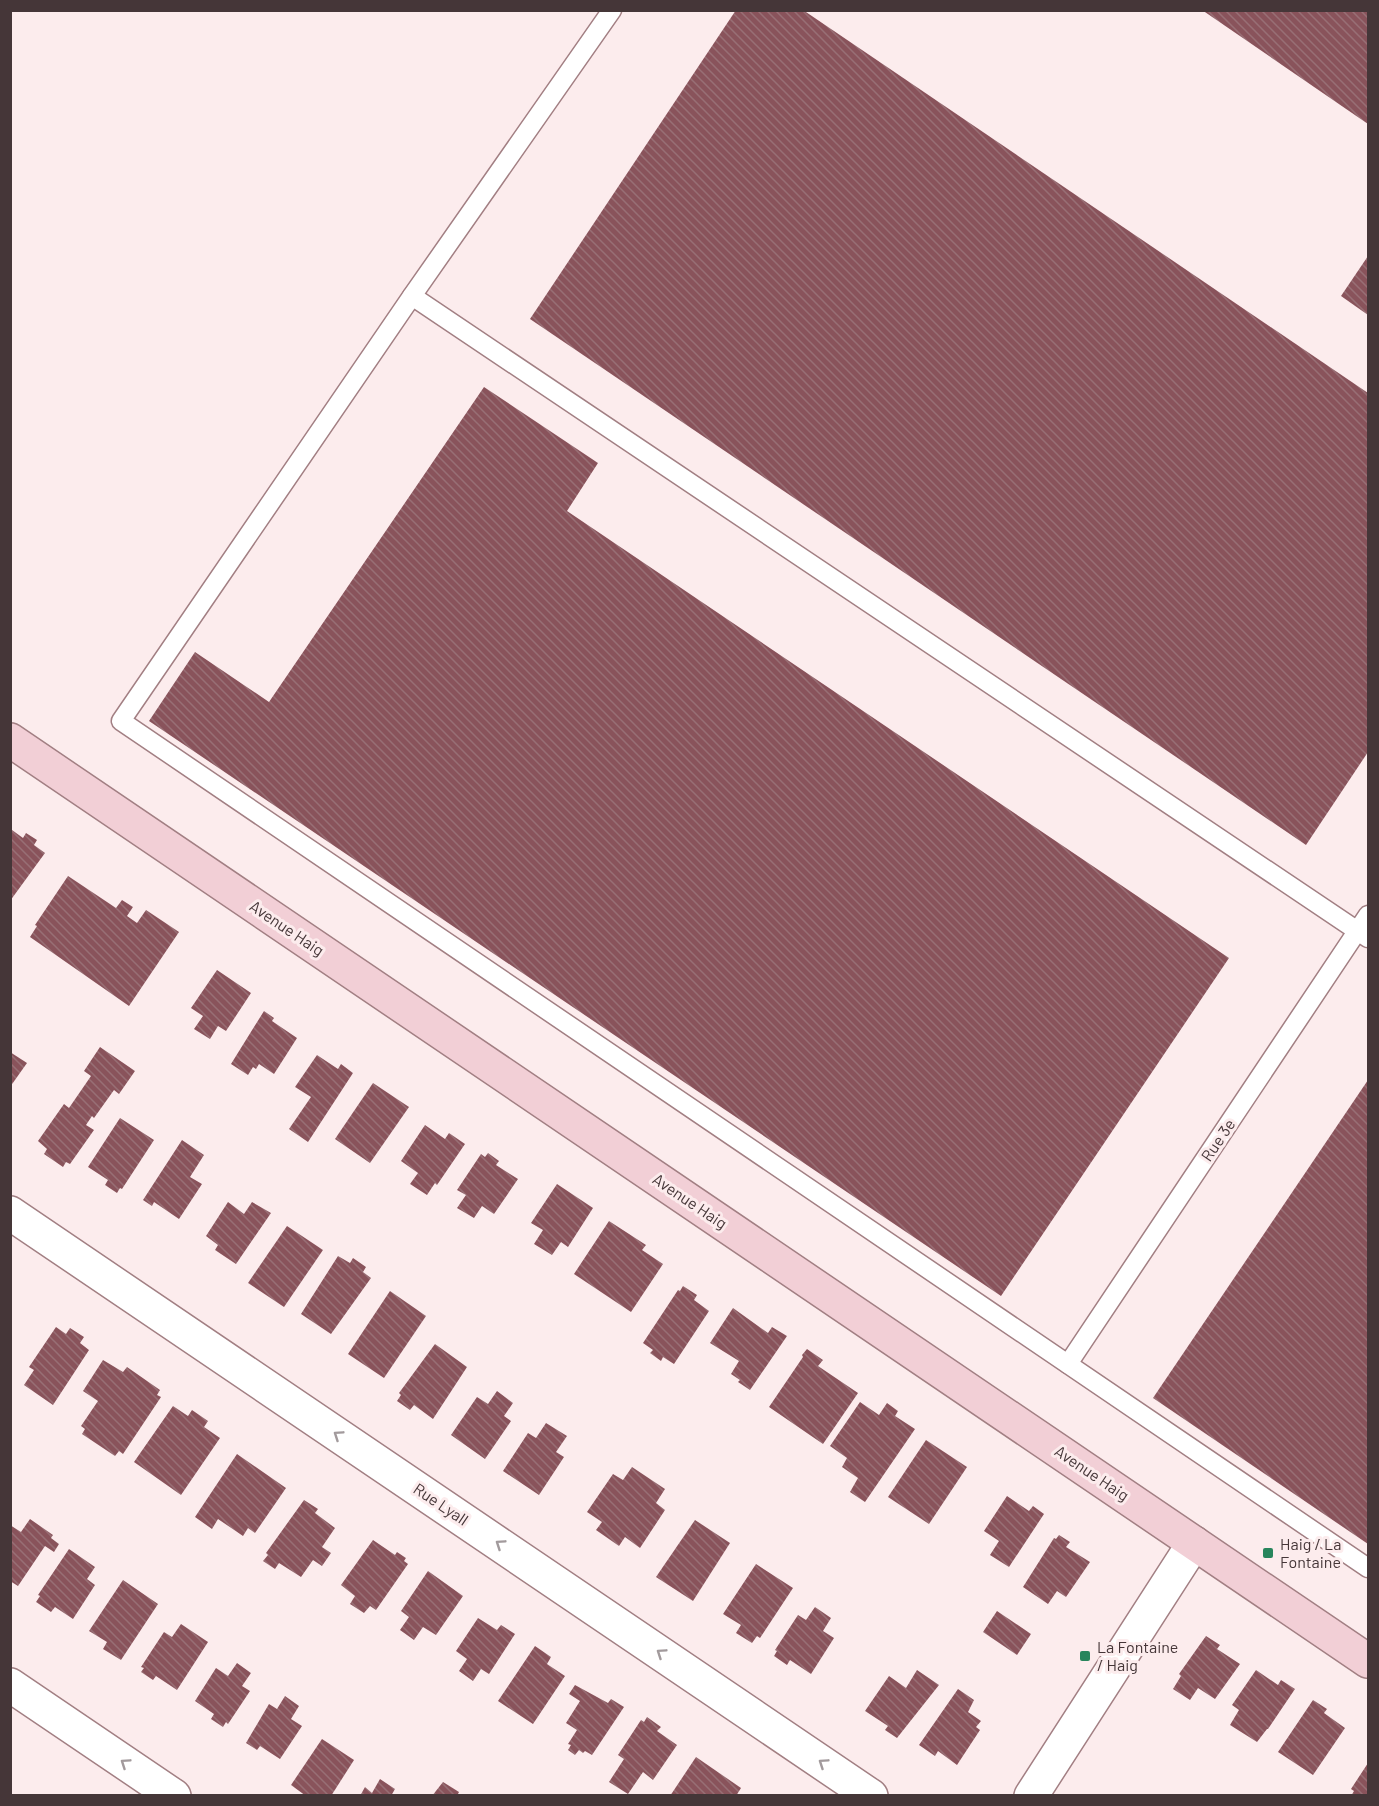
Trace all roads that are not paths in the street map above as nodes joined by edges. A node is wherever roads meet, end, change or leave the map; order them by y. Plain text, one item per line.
1 (612, 10) edge
2 (412, 296) junction
3 (10, 740) edge
4 (1368, 915) edge
5 (1363, 935) edge
6 (10, 1213) edge
7 (1068, 1364) junction
8 (1194, 1543) junction
9 (1368, 1568) edge
10 (1368, 1661) edge
11 (10, 1685) edge
12 (174, 1796) edge
13 (871, 1796) edge
14 (1031, 1796) edge

1 - 2 lane
2 - 5 lane
2 - 7 lane
3 - 8 street, Avenue Haig
4 - 5 lane, Rue 3e
5 - 7 lane, Rue 3e
13 -> 6 street, Rue Lyall
7 - 9 lane
8 - 10 street, Avenue Haig
8 - 14 street
12 -> 11 street

